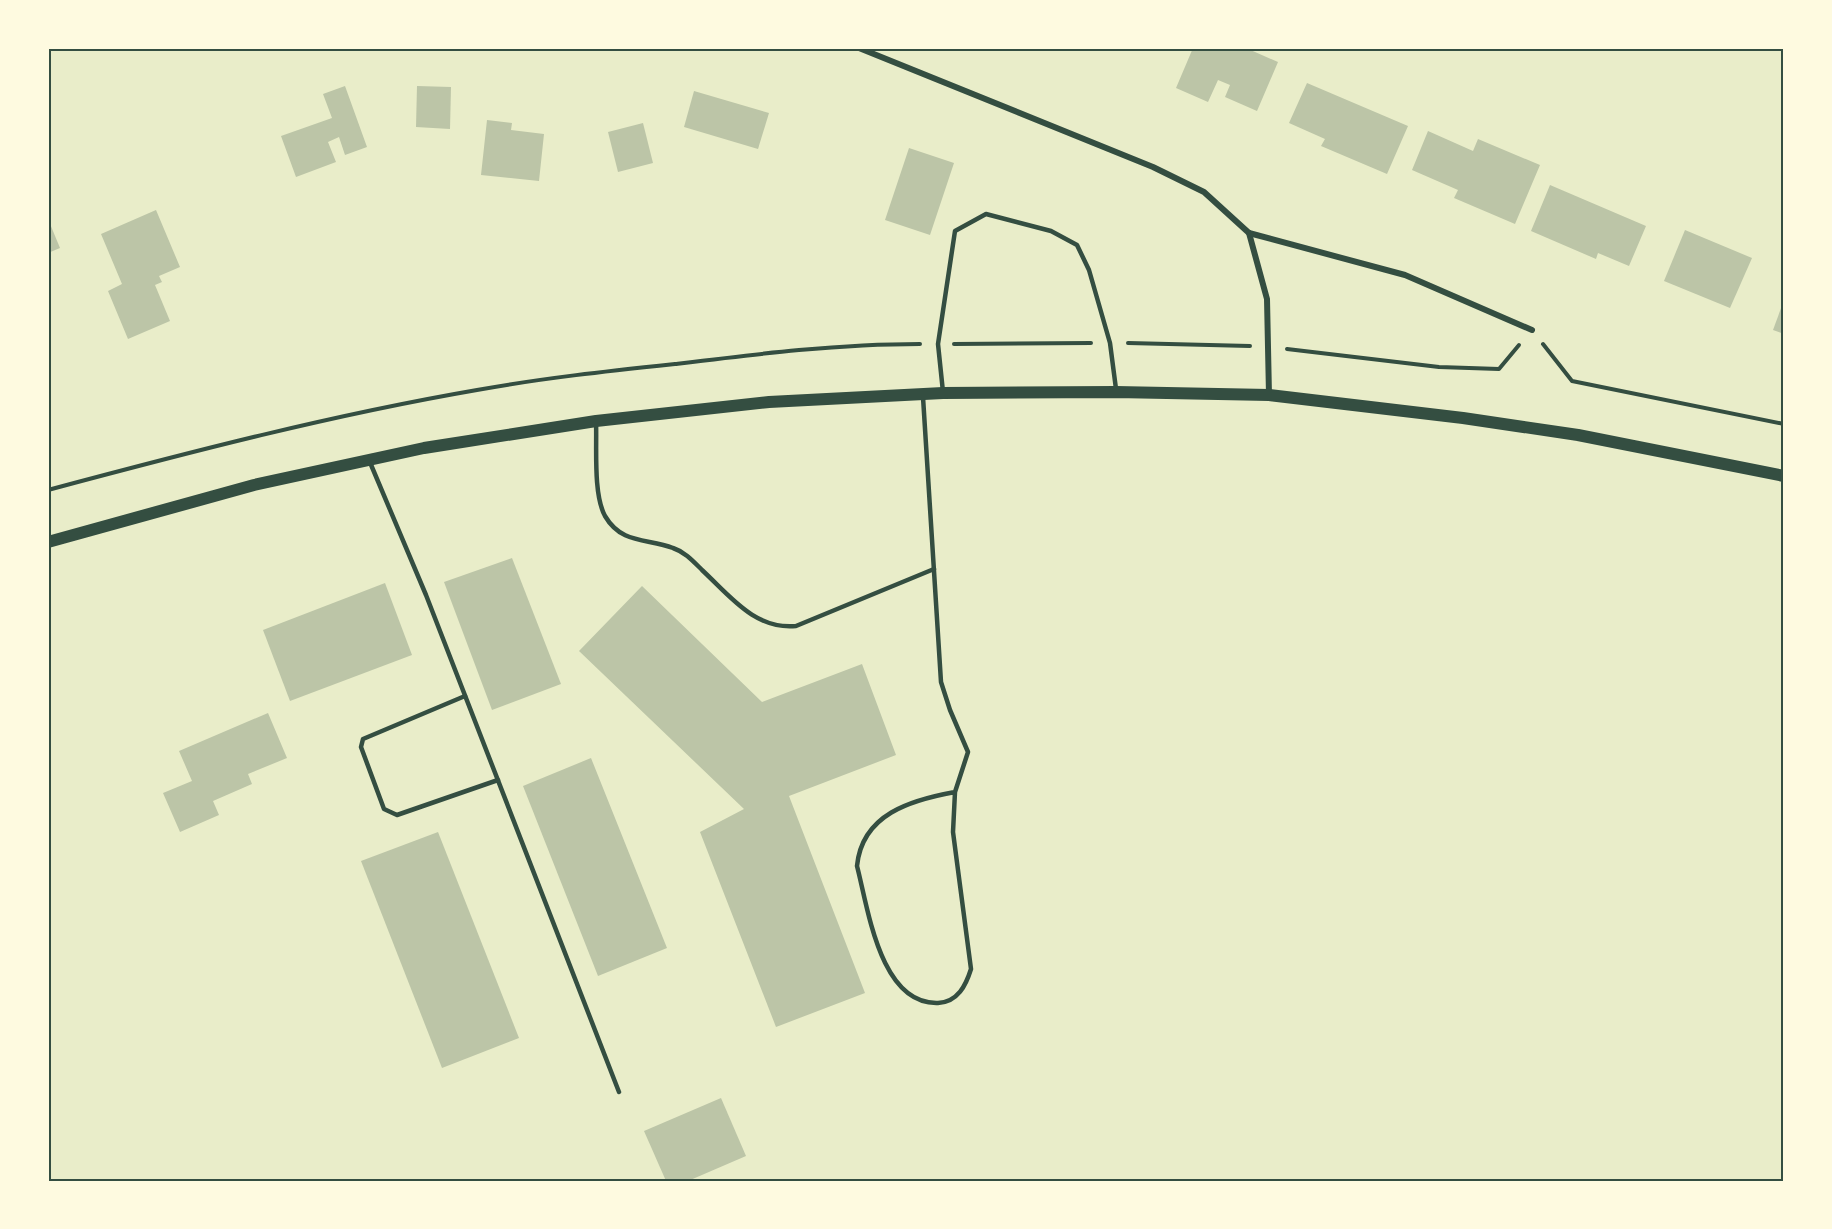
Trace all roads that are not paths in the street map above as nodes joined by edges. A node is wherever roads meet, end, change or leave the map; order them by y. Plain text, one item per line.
1 (859, 48) edge
2 (1249, 233) junction
3 (1532, 330) dead end
4 (1116, 392) junction
5 (943, 393) junction
6 (923, 394) junction
7 (1269, 395) junction
8 (596, 421) junction
9 (369, 460) junction
10 (1784, 477) edge
11 (48, 542) edge
12 (934, 569) junction
13 (465, 696) junction
14 (498, 780) junction
15 (954, 792) junction
16 (619, 1092) dead end

1 - 2 street
2 - 3 street
2 - 7 street
4 - 5 main road
4 - 5 lane
4 - 7 main road
5 - 6 main road
6 - 8 main road
6 - 12 lane
7 - 10 main road
8 - 9 main road
8 - 12 lane
9 - 11 main road
9 - 13 lane
12 - 15 lane
13 - 14 lane
13 - 14 lane
14 - 16 lane
15 - 15 lane

